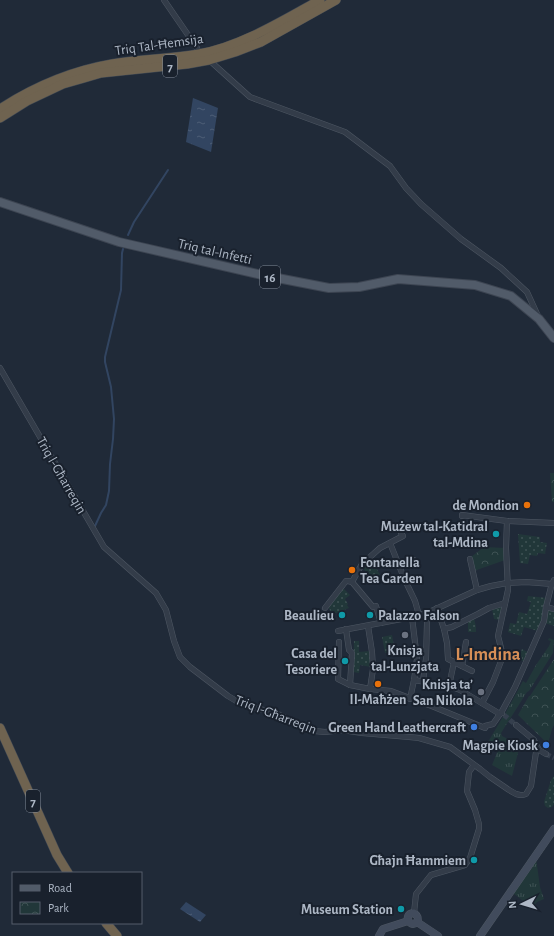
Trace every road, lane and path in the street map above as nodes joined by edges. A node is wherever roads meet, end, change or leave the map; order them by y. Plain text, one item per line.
1 (164, 0) edge
2 (320, 0) edge
3 (336, 0) edge
4 (199, 54) junction
5 (208, 60) junction
6 (0, 109) edge
7 (0, 118) edge
8 (0, 202) edge
9 (539, 319) junction
10 (554, 338) edge
11 (0, 368) edge
12 (0, 376) edge
13 (6, 379) junction
14 (462, 516) dead end
15 (507, 521) junction
16 (554, 523) edge
17 (401, 532) dead end
18 (390, 543) junction
19 (470, 559) dead end
20 (415, 561) dead end
21 (399, 564) junction
22 (352, 582) junction
23 (553, 582) edge
24 (507, 583) junction
25 (477, 590) junction
26 (505, 603) junction
27 (546, 607) junction
28 (325, 608) dead end
29 (437, 608) junction
30 (554, 609) edge
31 (419, 615) junction
32 (412, 617) junction
33 (381, 622) junction
34 (427, 623) tunnel mouth
35 (368, 626) junction
36 (346, 629) junction
37 (444, 629) junction
38 (338, 630) dead end
39 (339, 642) dead end
40 (466, 642) dead end
41 (454, 662) junction
42 (462, 666) junction
43 (472, 671) dead end
44 (414, 680) junction
45 (423, 681) junction
46 (350, 685) junction
47 (449, 686) junction
48 (370, 689) junction
49 (410, 699) junction
50 (482, 703) junction
51 (502, 714) junction
52 (516, 725) tunnel mouth
53 (0, 728) edge
54 (0, 743) edge
55 (540, 750) junction
56 (546, 754) tunnel mouth
57 (474, 765) junction
58 (554, 829) edge
59 (61, 872) edge
60 (67, 872) edge
61 (414, 913) junction
62 (408, 921) junction
63 (417, 922) junction
64 (100, 924) edge
65 (107, 924) edge
66 (109, 936) edge
67 (116, 936) edge
68 (379, 936) edge
69 (438, 936) edge
70 (480, 936) edge

1 - 4 street
2 - 4 highway, Triq Tal-Ħemsija / 7
3 - 5 highway, Triq Tal-Ħemsija / 7
4 - 6 highway, Triq Tal-Ħemsija / 7
5 - 7 highway, Triq Tal-Ħemsija / 7
5 - 9 street
8 - 9 main road, Triq tal-Infetti / 16
9 - 10 main road, Triq tal-Infetti / 16
11 - 13 street, Triq l-Għarreqin
12 - 13 street
13 - 57 street, Triq l-Għarreqin
14 - 15 street
15 - 16 street
15 - 24 street
17 - 18 street
18 - 21 street
18 - 22 street
19 - 25 street
20 - 21 street
21 - 31 street
22 - 28 street
22 - 33 street
23 - 24 street
23 - 27 street
24 - 25 street
24 - 26 street
25 - 29 street
26 - 37 street
26 - 50 street
27 - 30 street
27 - 51 street
29 - 31 street
29 - 37 street
31 - 32 street
32 - 33 street
32 - 44 street
33 - 35 street
34 - 45 street
35 - 36 street
35 - 48 street
36 - 38 street
36 - 46 street
37 - 41 street
39 - 46 street
40 - 42 street
41 - 42 street
41 - 47 street
42 - 43 street
44 - 45 street
44 - 49 street
45 - 47 street
46 - 48 street
47 - 50 street
48 - 49 street
49 - 51 street
50 - 51 street
52 - 55 street
53 - 60 highway, 7
54 - 59 highway, 7
55 - 56 street
55 - 57 street, Triq l-Għarreqin
57 - 61 street
58 - 70 street
61 - 62 street
61 - 63 street
62 - 63 street
62 - 68 street
63 - 69 street
64 - 66 highway
65 - 67 highway

